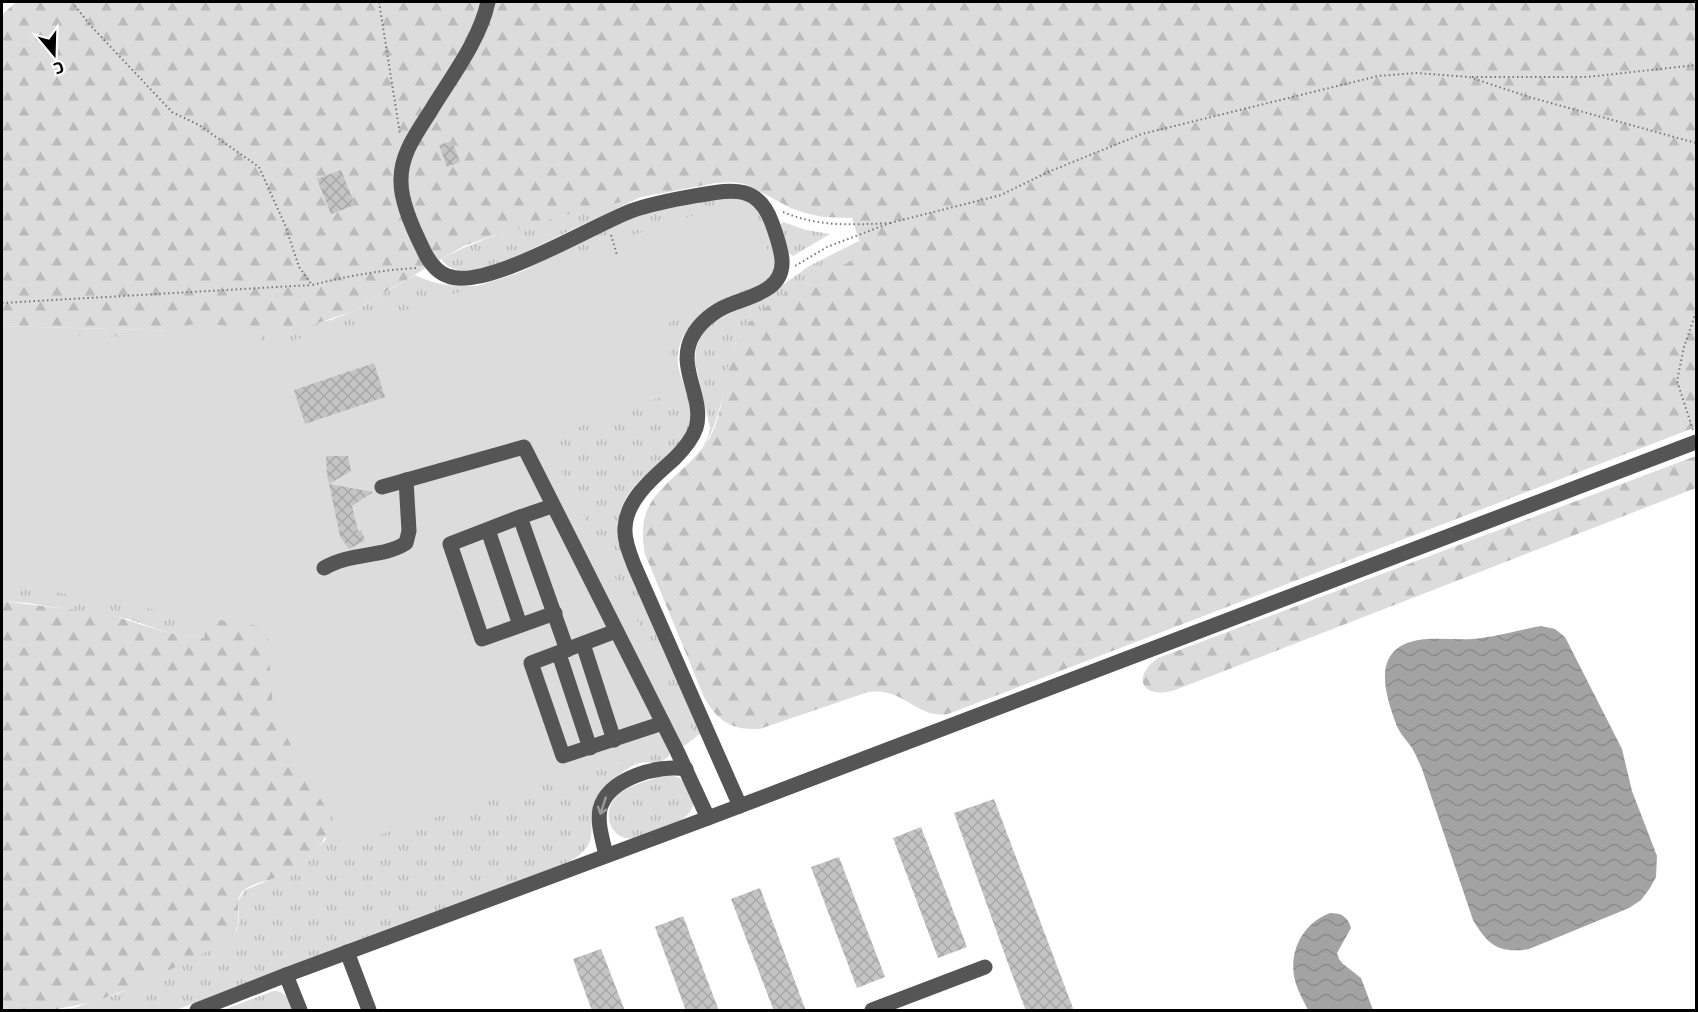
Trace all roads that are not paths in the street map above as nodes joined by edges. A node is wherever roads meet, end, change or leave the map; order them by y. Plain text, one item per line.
1 (488, 2) edge
2 (1695, 437) edge
3 (405, 480) junction
4 (382, 487) dead end
5 (552, 506) junction
6 (520, 518) junction
7 (488, 530) junction
8 (324, 568) dead end
9 (555, 612) junction
10 (520, 625) junction
11 (616, 632) junction
12 (583, 644) junction
13 (563, 652) junction
14 (663, 723) junction
15 (614, 740) junction
16 (590, 748) junction
17 (686, 769) junction
18 (740, 806) junction
19 (708, 818) junction
20 (606, 855) junction
21 (347, 952) junction
22 (985, 968) dead end
23 (286, 975) junction
24 (197, 1011) edge
25 (300, 1011) edge
26 (369, 1011) edge
27 (872, 1011) edge

1 - 18 street
2 - 18 street
3 - 4 street
3 - 5 street
3 - 8 street
5 - 6 street
5 - 11 street
6 - 7 street
6 - 9 street
7 - 10 street
7 - 10 street
9 - 10 street
9 - 13 street
11 - 12 street
11 - 14 street
12 - 13 street
12 - 15 street
13 - 16 street
13 - 16 street
14 - 15 street
14 - 17 street
15 - 16 street
17 - 19 street
17 -> 20 street
18 - 19 street
19 - 20 street
20 - 21 street
21 - 23 street
21 - 26 street
22 - 27 street
23 - 24 street
23 - 25 street

